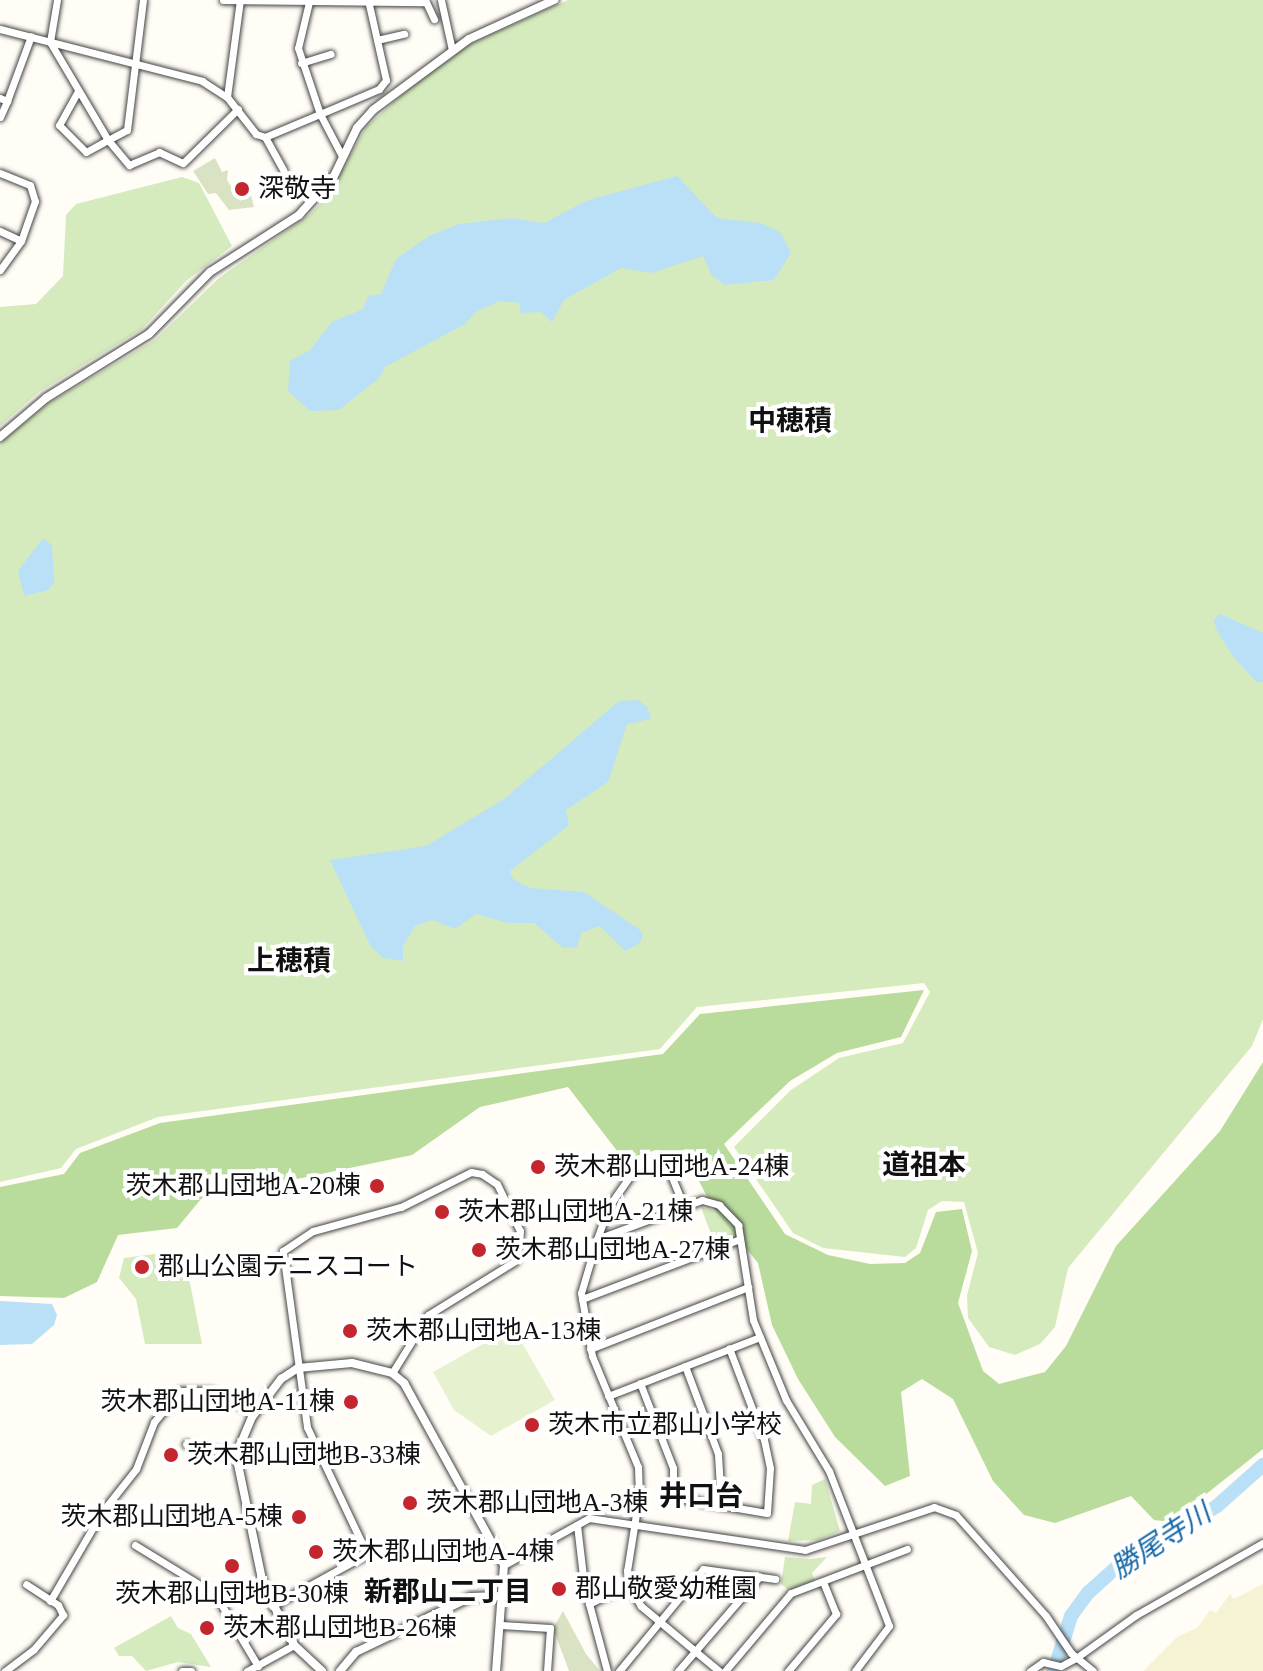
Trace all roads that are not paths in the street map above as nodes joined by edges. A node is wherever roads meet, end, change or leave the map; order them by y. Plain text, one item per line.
1 (57, 0) edge
2 (143, 0) edge
3 (223, 0) edge
4 (441, 0) edge
5 (554, 0) edge
6 (240, 1) edge
7 (368, 1) edge
8 (309, 2) junction
9 (434, 19) dead end
10 (0, 29) edge
11 (404, 34) dead end
12 (31, 36) junction
13 (377, 40) junction
14 (50, 42) junction
15 (452, 50) junction
16 (331, 54) dead end
17 (301, 63) junction
18 (135, 64) junction
19 (78, 91) junction
20 (227, 97) junction
21 (3, 99) edge
22 (238, 109) junction
23 (320, 114) junction
24 (0, 117) edge
25 (265, 137) junction
26 (108, 140) junction
27 (342, 156) junction
28 (283, 170) dead end
29 (0, 173) edge
30 (0, 231) edge
31 (21, 241) junction
32 (0, 270) edge
33 (0, 437) edge
34 (684, 1207) junction
35 (597, 1239) junction
36 (740, 1239) junction
37 (748, 1287) junction
38 (582, 1299) junction
39 (760, 1337) junction
40 (729, 1348) junction
41 (590, 1349) junction
42 (685, 1366) junction
43 (298, 1368) junction
44 (392, 1373) junction
45 (640, 1383) junction
46 (608, 1396) junction
47 (255, 1412) junction
48 (186, 1444) dead end
49 (236, 1455) junction
50 (721, 1506) junction
51 (634, 1522) junction
52 (577, 1525) junction
53 (854, 1535) junction
54 (1263, 1543) edge
55 (135, 1545) dead end
56 (907, 1549) dead end
57 (504, 1565) junction
58 (866, 1565) junction
59 (760, 1576) junction
60 (775, 1579) dead end
61 (823, 1581) junction
62 (630, 1583) junction
63 (26, 1584) dead end
64 (502, 1596) junction
65 (50, 1601) junction
66 (589, 1604) junction
67 (272, 1606) junction
68 (658, 1620) junction
69 (501, 1625) junction
70 (294, 1645) junction
71 (695, 1651) junction
72 (1072, 1657) junction
73 (258, 1666) junction
74 (1037, 1668) edge
75 (5, 1671) edge
76 (182, 1671) edge
77 (191, 1671) edge
78 (247, 1671) edge
79 (322, 1671) edge
80 (340, 1671) edge
81 (496, 1671) edge
82 (547, 1671) edge
83 (607, 1671) edge
84 (619, 1671) edge
85 (678, 1671) edge
86 (719, 1671) edge
87 (725, 1671) edge
88 (788, 1671) edge
89 (855, 1671) edge
90 (1093, 1671) edge

1 - 14 street
2 - 18 street
3 - 6 street
4 - 15 street
5 - 15 street
6 - 8 street
6 - 20 street
7 - 8 street
7 - 9 street
7 - 13 street
8 - 17 street
10 - 12 street
11 - 13 street
12 - 14 street
12 - 21 street
13 - 23 street
14 - 18 street
14 - 19 street
15 - 27 street
16 - 17 street
17 - 23 street
18 - 20 street
18 - 26 street
19 - 26 street
19 - 26 street
20 - 22 street
21 - 24 street
22 - 25 street
22 - 26 street
23 - 25 street
23 - 27 street
25 - 28 street
27 - 33 street
29 - 31 street
30 - 31 street
31 - 32 street
34 - 35 street
34 - 35 street
34 - 36 street
35 - 38 street
36 - 37 street
36 - 38 street
37 - 39 street
37 - 41 street
38 - 41 street
39 - 40 street
39 - 53 street
40 - 42 street
40 - 50 street
41 - 46 street
42 - 45 street
42 - 50 street
43 - 44 street
43 - 44 street
43 - 47 street
43 - 67 street
44 - 57 street
45 - 46 street
45 - 50 street
46 - 51 street
47 - 49 street
47 - 65 street
48 - 49 street
49 - 67 street
51 - 52 street
51 - 53 street
51 - 62 street
52 - 57 street
52 - 66 street
53 - 58 street
53 - 72 street
54 - 72 street
55 - 73 street
56 - 58 street
57 - 64 street
58 - 61 street
58 - 89 street
59 - 60 street
59 - 68 street
59 - 71 street
61 - 87 street
61 - 88 street
62 - 66 street
62 - 68 street
63 - 65 street
64 - 69 street
64 - 80 street
65 - 75 street
66 - 83 street
67 - 70 street
68 - 71 street
68 - 84 street
69 - 81 street
69 - 82 street
70 - 73 street
70 - 79 street
71 - 85 street
71 - 86 street
72 - 74 street
72 - 90 street
73 - 78 street
76 - 77 street

